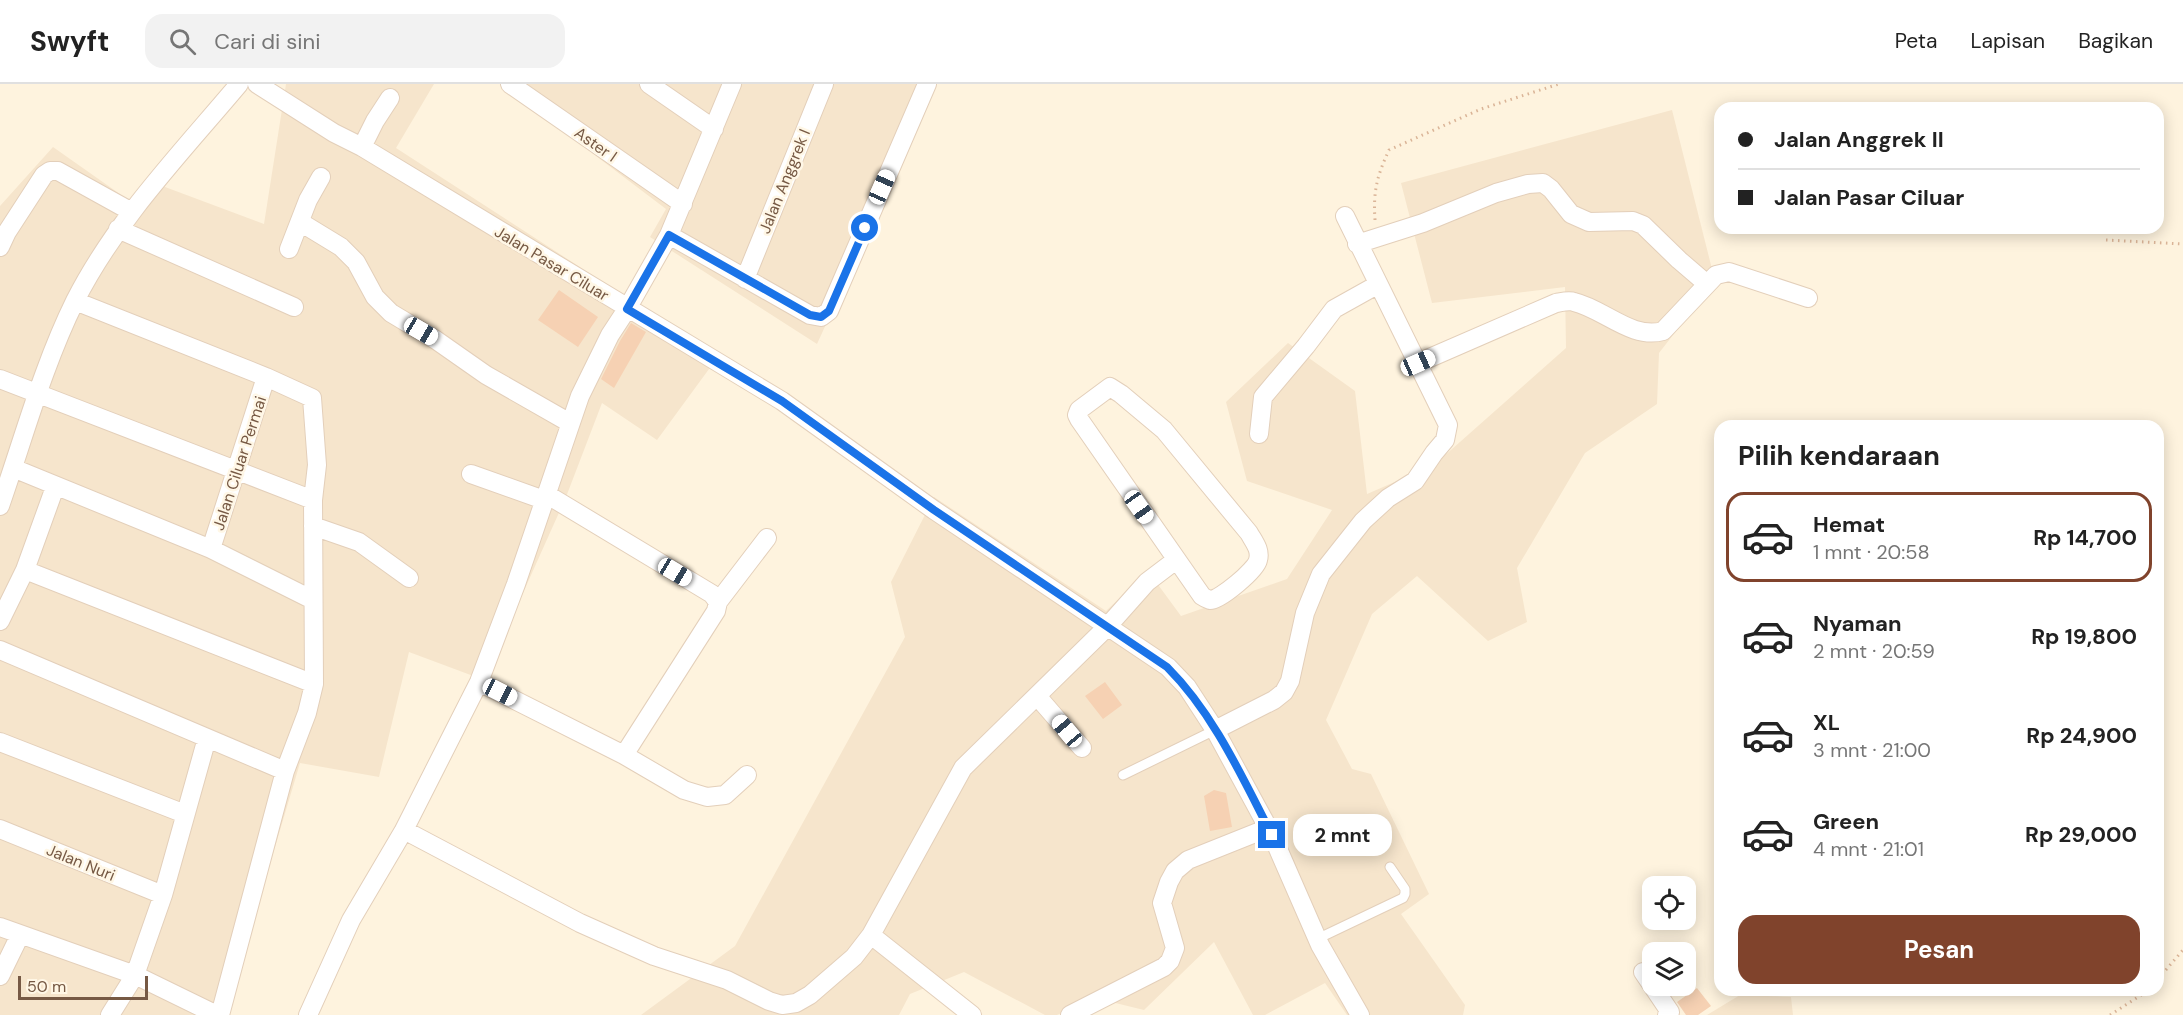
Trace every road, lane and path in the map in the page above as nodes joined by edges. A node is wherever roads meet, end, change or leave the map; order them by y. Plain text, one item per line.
1 (239, 84) edge
2 (257, 84) edge
3 (510, 84) edge
4 (649, 84) edge
5 (732, 84) edge
6 (824, 84) edge
7 (927, 84) edge
8 (1559, 84) edge
9 (390, 98) dead end
10 (714, 129) junction
11 (362, 147) junction
12 (321, 177) dead end
13 (683, 204) junction
14 (132, 212) junction
15 (1345, 216) dead end
16 (300, 222) junction
17 (118, 229) junction
18 (669, 235) junction
19 (1376, 238) junction
20 (2106, 240) dead end
21 (1356, 243) junction
22 (2183, 244) edge
23 (0, 247) edge
24 (289, 249) dead end
25 (745, 279) junction
26 (1707, 284) junction
27 (1377, 285) junction
28 (1808, 298) dead end
29 (75, 301) junction
30 (294, 307) dead end
31 (627, 309) junction
32 (1418, 363) junction
33 (266, 377) junction
34 (0, 379) edge
35 (37, 392) junction
36 (570, 423) junction
37 (1260, 434) dead end
38 (13, 468) junction
39 (237, 469) junction
40 (471, 474) dead end
41 (55, 486) junction
42 (545, 497) junction
43 (313, 500) junction
44 (0, 506) edge
45 (313, 526) junction
46 (767, 538) dead end
47 (211, 549) junction
48 (1176, 560) junction
49 (25, 570) junction
50 (409, 578) dead end
51 (313, 600) junction
52 (718, 602) junction
53 (0, 621) edge
54 (1107, 627) junction
55 (0, 650) edge
56 (479, 682) junction
57 (314, 684) junction
58 (1037, 696) junction
59 (1215, 730) junction
60 (207, 738) junction
61 (0, 742) edge
62 (1082, 748) dead end
63 (624, 755) junction
64 (285, 771) junction
65 (747, 775) dead end
66 (1123, 776) dead end
67 (185, 814) junction
68 (1268, 828) junction
69 (0, 829) edge
70 (404, 830) junction
71 (1390, 867) dead end
72 (163, 895) junction
73 (0, 927) edge
74 (871, 934) junction
75 (20, 935) junction
76 (1317, 939) junction
77 (2183, 950) edge
78 (2164, 972) edge
79 (135, 975) junction
80 (0, 976) edge
81 (1659, 996) edge
82 (2140, 996) edge
83 (110, 1015) edge
84 (218, 1015) edge
85 (308, 1015) edge
86 (972, 1015) edge
87 (1070, 1015) edge
88 (1360, 1015) edge
89 (1667, 1015) edge
90 (2110, 1015) edge

1 - 14 street
2 - 11 street, Jalan Pasar Ciluar
3 - 13 street, Aster I
4 - 10 street
5 - 10 street
6 - 25 street, Jalan Anggrek I
7 - 25 street
8 - 19 path
9 - 11 street
10 - 13 street
11 - 31 street, Jalan Pasar Ciluar
12 - 16 street
13 - 18 street
14 - 17 street
14 - 23 street
15 - 21 street
16 - 24 street
16 - 36 street
17 - 29 street
17 - 30 street
18 - 25 street
18 - 31 street
19 - 21 street
19 - 26 street
20 - 22 path
21 - 27 street
26 - 28 street
26 - 32 street
27 - 32 street
27 - 37 street
29 - 33 street
29 - 35 street
31 - 36 street
31 - 54 street, Jalan Pasar Ciluar
32 - 59 street
33 - 39 street, Jalan Ciluar Permai
33 - 43 street
34 - 35 street
35 - 38 street
35 - 39 street
36 - 42 street
38 - 41 street
38 - 44 street
39 - 43 street
39 - 47 street, Jalan Ciluar Permai
40 - 42 street
41 - 47 street
41 - 49 street
42 - 52 street
42 - 56 street
43 - 45 street
45 - 50 street
45 - 51 street
46 - 52 street
47 - 51 street
48 - 48 street
48 - 54 street
49 - 53 street
49 - 57 street
51 - 57 street
52 - 63 street
54 - 58 street
54 - 59 street, Jalan Pasar Ciluar
55 - 60 street
56 - 63 street
56 - 70 street
57 - 64 street
58 - 62 street
58 - 74 street
59 - 66 lane
59 - 68 street, Jalan Pasar Ciluar
60 - 64 street
60 - 67 street
61 - 67 street
63 - 65 street
64 - 84 street
67 - 72 street
68 - 76 street, Jalan Pasar Ciluar
68 - 87 street
69 - 72 street, Jalan Nuri
70 - 74 street
70 - 85 street
71 - 76 lane
72 - 79 street
73 - 75 street
74 - 86 street
75 - 79 street
75 - 80 street
76 - 88 street, Jalan Pasar Ciluar
77 - 78 path
79 - 83 street
79 - 84 street
81 - 89 street
82 - 90 path

